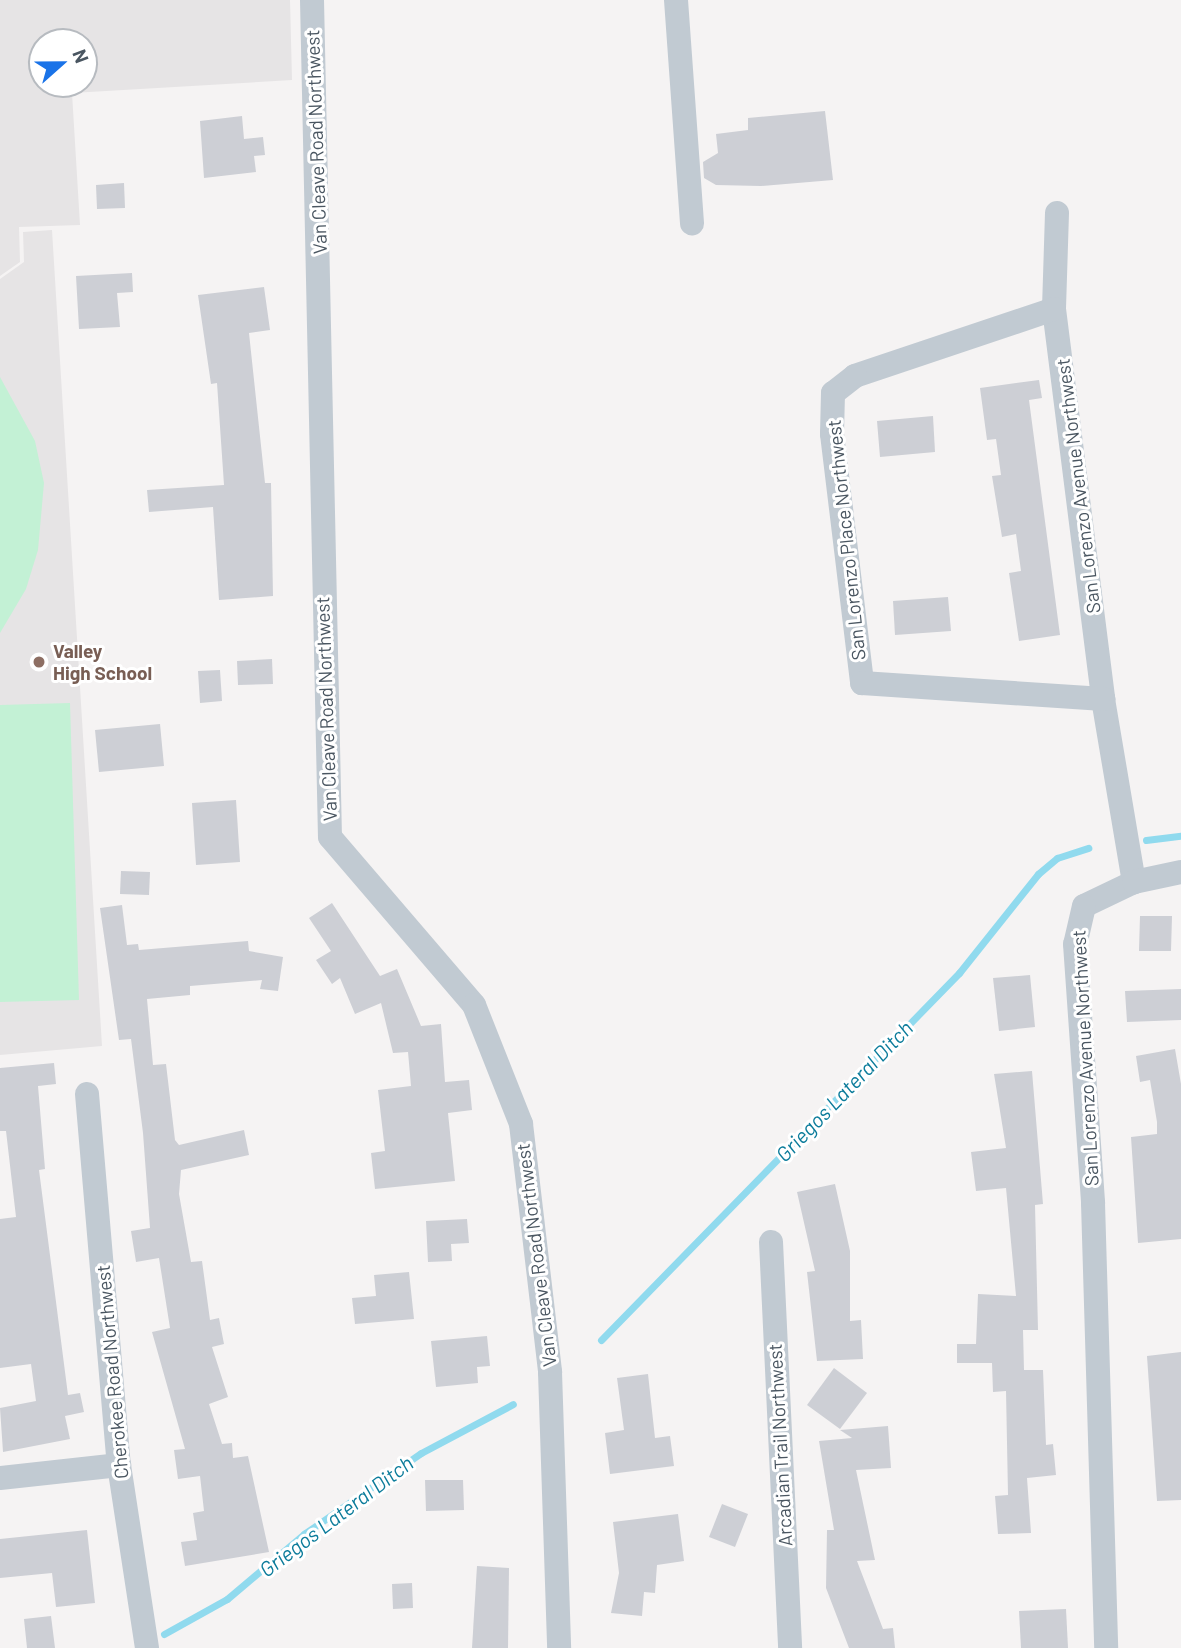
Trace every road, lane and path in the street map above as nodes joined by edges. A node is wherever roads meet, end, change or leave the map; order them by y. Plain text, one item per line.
1 (312, 0) edge
2 (676, 0) edge
3 (1057, 213) dead end
4 (692, 223) dead end
5 (1054, 309) junction
6 (1103, 699) junction
7 (1181, 872) edge
8 (1134, 882) junction
9 (87, 1094) dead end
10 (771, 1242) dead end
11 (119, 1465) junction
12 (0, 1478) edge
13 (147, 1648) edge
14 (559, 1648) edge
15 (790, 1648) edge
16 (1105, 1648) edge

1 - 14 street, Van Cleave Road Northwest
2 - 4 street
3 - 5 street, San Lorenzo Avenue Northwest
5 - 6 street, San Lorenzo Avenue Northwest
5 - 6 street, San Lorenzo Place Northwest
6 - 8 street, San Lorenzo Avenue Northwest
7 - 8 street
8 - 16 street, San Lorenzo Avenue Northwest
9 - 11 street, Cherokee Road Northwest
10 - 15 street, Arcadian Trail Northwest
11 - 12 street
11 - 13 street, Cherokee Road Northwest

